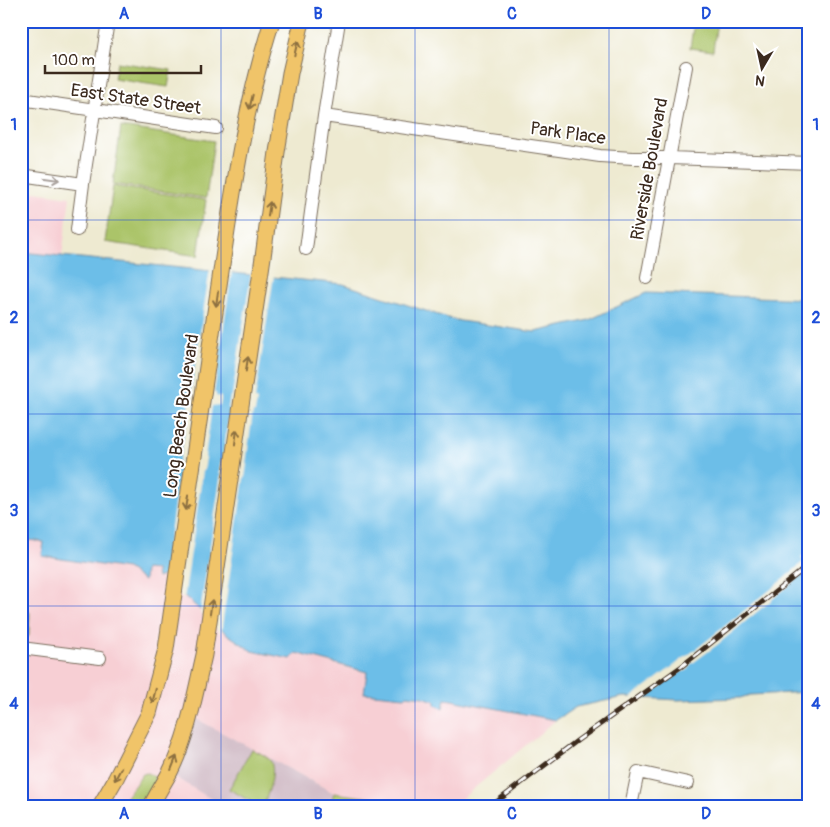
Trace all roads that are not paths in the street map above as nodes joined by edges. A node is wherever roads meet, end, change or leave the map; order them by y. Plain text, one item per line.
1 (108, 21) edge
2 (272, 21) edge
3 (302, 21) edge
4 (339, 21) edge
5 (686, 67) dead end
6 (21, 99) edge
7 (94, 110) junction
8 (324, 116) junction
9 (216, 128) dead end
10 (669, 158) junction
11 (809, 163) edge
12 (21, 175) edge
13 (83, 184) junction
14 (77, 230) dead end
15 (306, 249) dead end
16 (647, 278) dead end
17 (21, 648) edge
18 (100, 658) dead end
19 (688, 783) dead end
20 (100, 806) edge
21 (151, 806) edge
22 (631, 806) edge

1 - 7 street
2 -> 20 main road, Long Beach Boulevard
21 -> 3 main road
4 - 8 street
5 - 10 street, Riverside Boulevard
6 - 7 street, East State Street
7 - 9 street, East State Street
7 - 13 street
8 - 10 street, Park Place
8 - 15 street
10 - 11 street, Park Place
10 - 16 street, Riverside Boulevard
12 -> 13 street
13 - 14 street
17 - 18 street
19 - 22 street

